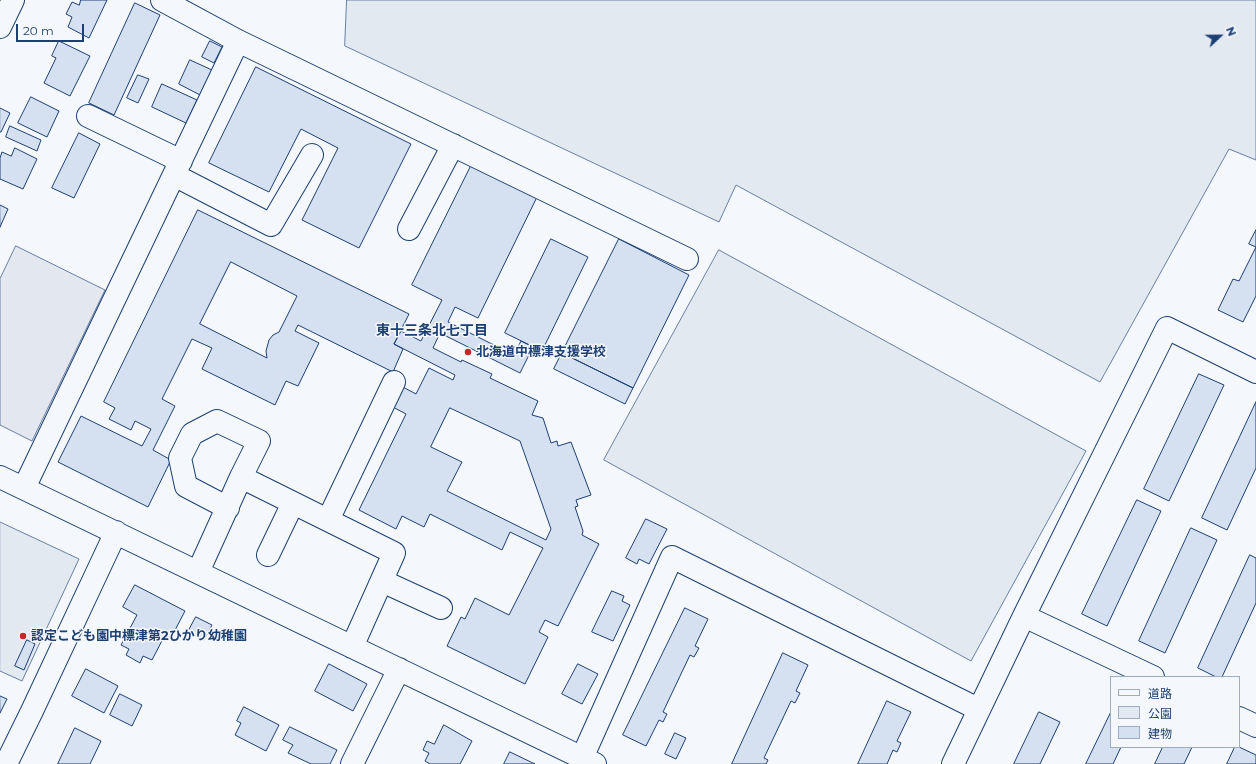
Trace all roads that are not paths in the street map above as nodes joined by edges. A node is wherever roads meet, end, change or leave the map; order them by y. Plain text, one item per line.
1 (13, 0) edge
2 (162, 0) edge
3 (0, 27) edge
4 (238, 41) junction
5 (88, 116) dead end
6 (453, 145) junction
7 (312, 155) dead end
8 (177, 168) junction
9 (409, 229) dead end
10 (687, 259) dead end
11 (1256, 372) edge
12 (394, 382) dead end
13 (0, 476) edge
14 (241, 477) junction
15 (24, 488) junction
16 (293, 503) junction
17 (228, 508) junction
18 (328, 520) junction
19 (116, 532) junction
20 (268, 555) dead end
21 (198, 572) junction
22 (382, 580) junction
23 (441, 608) dead end
24 (1024, 616) junction
25 (352, 647) junction
26 (399, 670) junction
27 (1151, 676) edge
28 (972, 706) dead end
29 (1240, 718) edge
30 (1256, 726) edge
31 (588, 761) edge
32 (6, 764) edge
33 (352, 764) edge
34 (953, 764) edge

1 - 3 street
2 - 4 street
4 - 6 street
4 - 8 street
5 - 8 street
6 - 9 street
6 - 10 street
7 - 8 street
8 - 15 street
11 - 24 street
12 - 18 street
13 - 15 street
14 - 16 street
14 - 17 street
14 - 17 street
15 - 19 street
16 - 18 street
16 - 20 street
17 - 21 street
18 - 22 street
19 - 21 street
19 - 32 street
21 - 25 street
22 - 23 street
22 - 25 street
24 - 27 street
24 - 34 street
25 - 26 street
26 - 31 street
26 - 33 street
28 - 31 street
29 - 30 street

